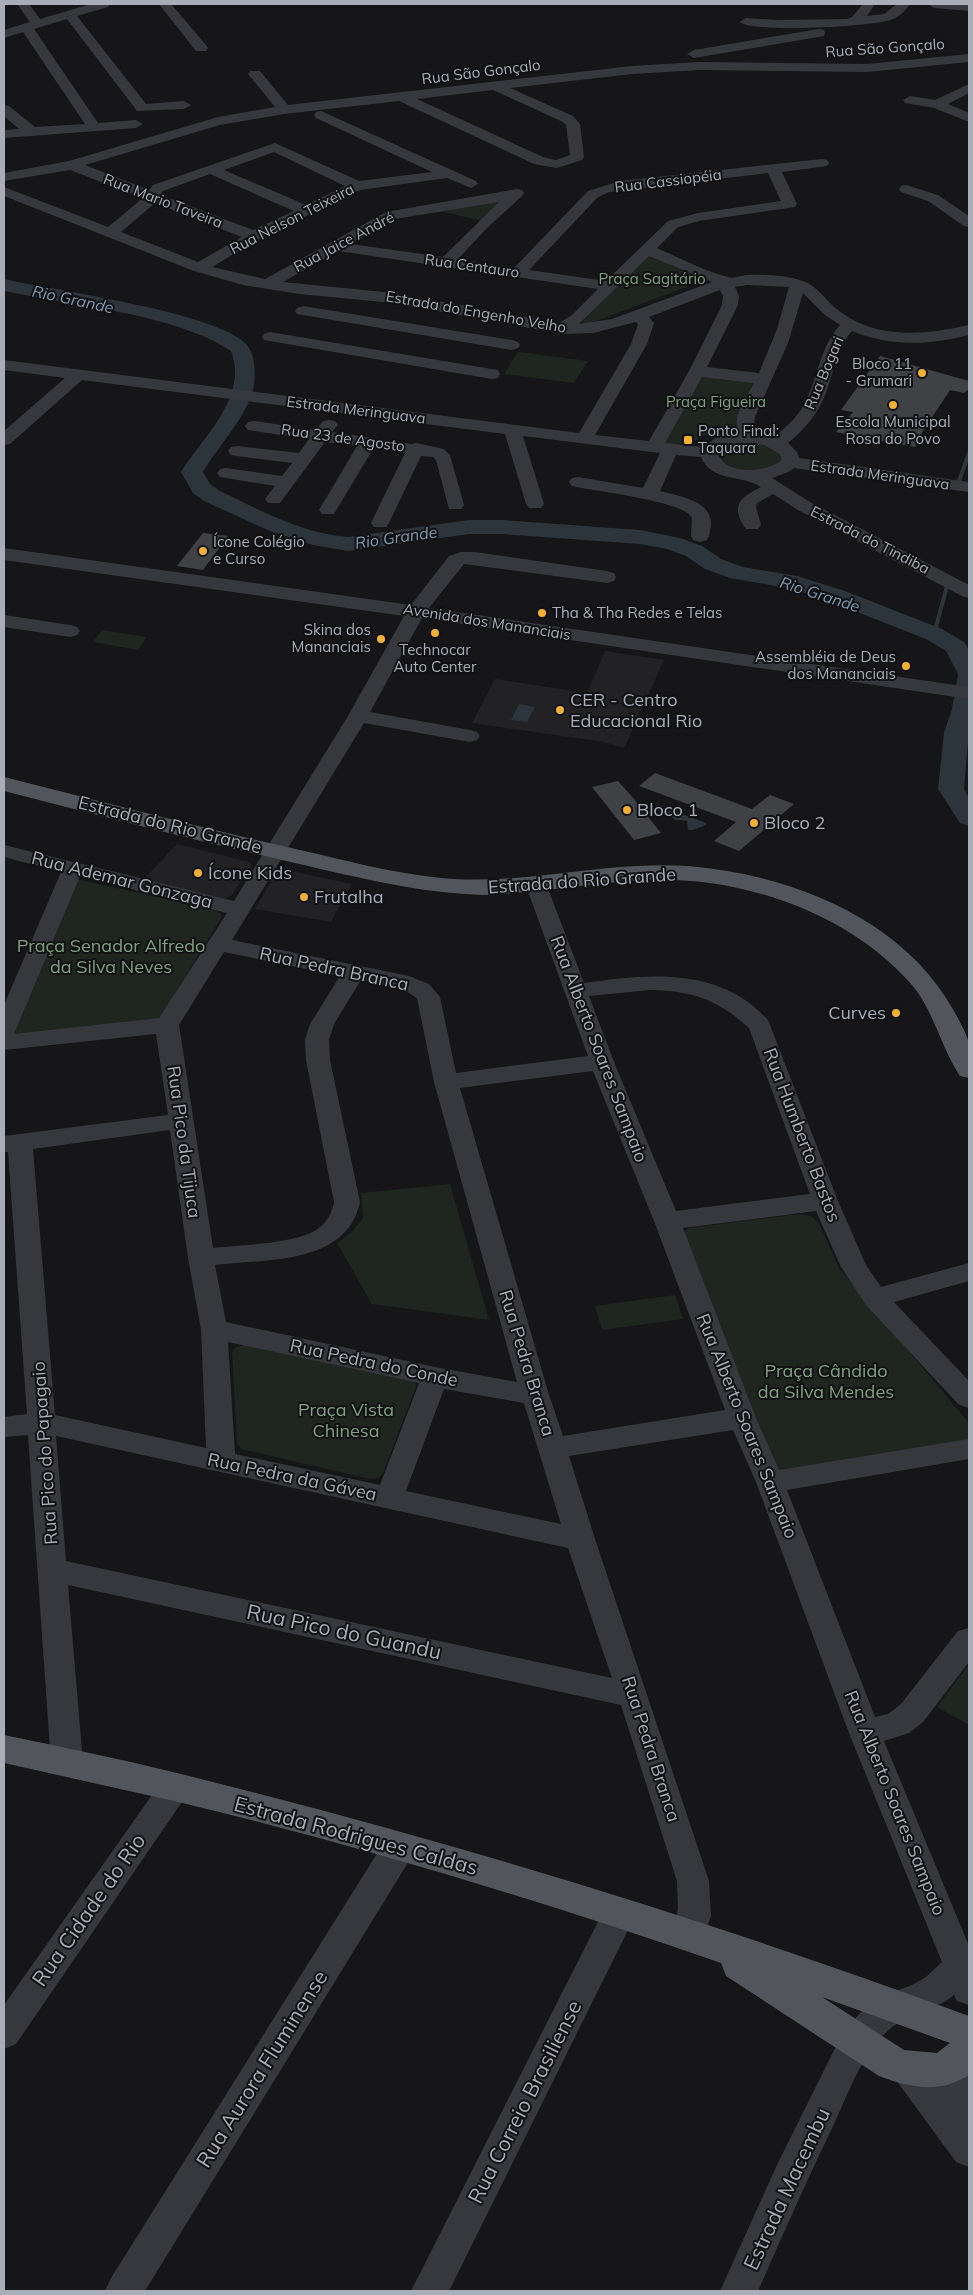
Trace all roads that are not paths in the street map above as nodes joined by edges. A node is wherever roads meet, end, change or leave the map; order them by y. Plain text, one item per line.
1 (23, 4) edge
2 (104, 4) edge
3 (165, 4) edge
4 (869, 4) edge
5 (904, 4) edge
6 (934, 4) edge
7 (82, 7) edge
8 (969, 7) edge
9 (70, 16) junction
10 (857, 20) junction
11 (746, 22) dead end
12 (33, 27) junction
13 (819, 33) dead end
14 (4, 34) edge
15 (201, 48) dead end
16 (969, 58) edge
17 (657, 68) junction
18 (255, 74) dead end
19 (496, 87) junction
20 (969, 88) edge
21 (402, 97) junction
22 (910, 100) dead end
23 (937, 104) junction
24 (184, 105) dead end
25 (4, 109) edge
26 (284, 110) junction
27 (322, 115) dead end
28 (969, 118) edge
29 (136, 124) dead end
30 (94, 127) junction
31 (32, 132) junction
32 (4, 134) edge
33 (822, 164) dead end
34 (71, 165) junction
35 (210, 169) junction
36 (773, 169) junction
37 (448, 174) junction
38 (4, 177) edge
39 (471, 184) dead end
40 (358, 186) junction
41 (906, 189) dead end
42 (4, 191) edge
43 (152, 198) junction
44 (304, 210) junction
45 (413, 210) junction
46 (969, 223) edge
47 (482, 224) junction
48 (111, 232) junction
49 (254, 236) junction
50 (336, 246) junction
51 (646, 249) junction
52 (446, 263) junction
53 (199, 268) junction
54 (518, 272) junction
55 (725, 282) junction
56 (267, 284) junction
57 (797, 285) junction
58 (608, 286) junction
59 (422, 302) junction
60 (822, 304) junction
61 (792, 308) junction
62 (302, 311) dead end
63 (329, 315) junction
64 (642, 319) junction
65 (850, 324) junction
66 (397, 326) junction
67 (579, 329) junction
68 (969, 330) edge
69 (270, 337) dead end
70 (487, 341) junction
71 (299, 342) junction
72 (512, 345) dead end
73 (4, 365) edge
74 (464, 369) junction
75 (697, 370) junction
76 (79, 374) junction
77 (492, 374) dead end
78 (765, 379) junction
79 (342, 408) junction
80 (254, 426) dead end
81 (512, 430) junction
82 (321, 435) junction
83 (755, 438) junction
84 (584, 439) junction
85 (4, 440) edge
86 (368, 442) junction
87 (777, 443) junction
88 (662, 448) junction
89 (424, 449) junction
90 (236, 451) dead end
91 (708, 453) junction
92 (304, 459) junction
93 (790, 462) junction
94 (226, 473) dead end
95 (768, 480) junction
96 (287, 482) junction
97 (578, 482) dead end
98 (969, 487) edge
99 (649, 495) junction
100 (274, 499) dead end
101 (535, 504) dead end
102 (455, 505) dead end
103 (328, 510) dead end
104 (380, 523) dead end
105 (752, 525) dead end
106 (700, 536) dead end
107 (7, 558) edge
108 (607, 577) dead end
109 (969, 592) edge
110 (416, 612) junction
111 (4, 621) edge
112 (70, 631) dead end
113 (969, 693) edge
114 (358, 716) junction
115 (470, 736) dead end
116 (4, 784) edge
117 (4, 851) edge
118 (276, 852) junction
119 (73, 868) junction
120 (537, 886) junction
121 (239, 909) junction
122 (217, 944) junction
123 (355, 971) junction
124 (574, 991) junction
125 (166, 1025) junction
126 (4, 1032) edge
127 (4, 1043) edge
128 (602, 1062) junction
129 (969, 1070) edge
130 (446, 1082) junction
131 (181, 1121) junction
132 (12, 1144) edge
133 (825, 1201) junction
134 (667, 1221) junction
135 (201, 1258) junction
136 (969, 1272) edge
137 (875, 1298) junction
138 (214, 1329) junction
139 (435, 1377) junction
140 (534, 1395) junction
141 (969, 1398) edge
142 (742, 1418) junction
143 (42, 1423) junction
144 (4, 1427) edge
145 (553, 1448) junction
146 (969, 1449) edge
147 (222, 1462) junction
148 (770, 1482) junction
149 (388, 1498) junction
150 (580, 1539) junction
151 (54, 1570) junction
152 (969, 1640) edge
153 (634, 1695) junction
154 (865, 1733) junction
155 (4, 1749) edge
156 (68, 1763) junction
157 (175, 1787) junction
158 (400, 1846) junction
159 (620, 1912) junction
160 (696, 1939) junction
161 (965, 1977) edge
162 (897, 2006) junction
163 (4, 2033) edge
164 (969, 2033) edge
165 (960, 2056) edge
166 (883, 2057) junction
167 (965, 2145) edge
168 (124, 2291) edge
169 (430, 2291) edge
170 (739, 2291) edge

1 - 12 street
2 - 7 street
3 - 15 street
4 - 10 street
5 - 10 street
6 - 8 street
7 - 9 street
9 - 12 street
9 - 24 street
10 - 11 street
12 - 14 street
12 - 30 street
13 - 17 street
16 - 17 street, Rua São Gonçalo
17 - 19 street, Rua São Gonçalo
18 - 26 street
19 - 21 street, Rua São Gonçalo
19 - 21 street
20 - 23 street
21 - 26 street, Rua São Gonçalo
22 - 23 street
23 - 28 street
25 - 31 street
26 - 34 street, Rua São Gonçalo
27 - 37 street
29 - 30 street
30 - 31 street
31 - 32 street
33 - 36 street, Rua Cassiopéia
34 - 38 street, Rua São Gonçalo
34 - 43 street, Rua Mario Taveira
35 - 40 street
35 - 43 street
35 - 44 street
36 - 51 street
36 - 54 street, Rua Cassiopéia
37 - 39 street
37 - 40 street, Rua Nelson Teixeira
40 - 44 street, Rua Nelson Teixeira
41 - 46 street
42 - 48 street, Estrada do Engenho Velho
43 - 48 street
43 - 49 street, Rua Mario Taveira
44 - 49 street, Rua Nelson Teixeira
45 - 47 street
45 - 47 street, Rua Jaice André
45 - 50 street, Rua Jaice André
47 - 52 street
48 - 53 street, Estrada do Engenho Velho
49 - 53 street, Rua Nelson Teixeira
50 - 52 street, Rua Centauro
50 - 56 street, Rua Jaice André
51 - 55 street
51 - 58 street
52 - 54 street, Rua Centauro
53 - 56 street, Estrada do Engenho Velho
54 - 58 street, Rua Centauro
55 - 57 street
55 - 64 street
55 - 75 street
56 - 59 street, Estrada do Engenho Velho
57 - 60 street
57 - 61 street
58 - 67 street
59 - 66 street
59 - 67 street, Estrada do Engenho Velho
60 - 61 street
60 - 65 street
61 - 78 street
62 - 63 street
63 - 66 street
63 - 71 street
64 - 67 street
64 - 84 street
65 - 68 street
65 - 87 street, Rua Bogari
66 - 70 street
69 - 71 street
70 - 72 street
70 - 74 street
71 - 74 street
73 - 76 street, Estrada Meringuava
74 - 77 street
75 - 78 street
75 - 88 street
76 - 79 street, Estrada Meringuava
76 - 85 street
78 - 83 street
79 - 81 street, Estrada Meringuava
79 - 82 street
80 - 82 street, Rua 23 de Agosto
81 - 84 street, Estrada Meringuava
81 - 101 street
82 - 86 street, Rua 23 de Agosto
82 - 92 street
83 - 87 street
83 - 91 street
84 - 88 street, Estrada Meringuava
86 - 89 street, Rua 23 de Agosto
86 - 103 street
87 - 93 street
88 - 91 street, Estrada Meringuava
88 - 99 street
89 - 102 street
89 - 104 street
90 - 92 street
91 - 95 street
92 - 96 street
93 - 95 street
93 - 98 street, Estrada Meringuava
94 - 96 street
95 - 105 street
95 - 109 street, Estrada do Tindiba
96 - 100 street
97 - 99 street
99 - 106 street
107 - 110 street, Avenida dos Mananciais
108 - 110 street
110 - 113 street, Avenida dos Mananciais
110 - 114 street
111 - 112 street
114 - 115 street
114 - 118 street
116 - 118 main road, Estrada do Rio Grande
117 - 119 street, Rua Ademar Gonzaga
118 - 120 main road, Estrada do Rio Grande
118 - 121 street
119 - 121 street, Rua Ademar Gonzaga
119 - 126 street
120 - 124 street, Rua Alberto Soares Sampaio
120 - 129 main road, Estrada do Rio Grande
121 - 122 street
122 - 123 street, Rua Pedra Branca
122 - 125 street
123 - 130 street, Rua Pedra Branca
123 - 135 street
124 - 128 street, Rua Alberto Soares Sampaio
124 - 133 street, Rua Humberto Bastos
125 - 127 street
125 - 131 street, Rua Pico da Tijuca
128 - 130 street
128 - 134 street, Rua Alberto Soares Sampaio
130 - 140 street, Rua Pedra Branca
131 - 132 street
131 - 135 street, Rua Pico da Tijuca
132 - 143 street, Rua Pico do Papagaio
133 - 134 street
133 - 137 street, Rua Humberto Bastos
134 - 142 street, Rua Alberto Soares Sampaio
135 - 138 street, Rua Pico da Tijuca
136 - 137 street
137 - 141 street, Rua Humberto Bastos
138 - 139 street, Rua Pedra do Conde
138 - 147 street, Rua Pico da Tijuca
139 - 140 street, Rua Pedra do Conde
139 - 149 street
140 - 145 street, Rua Pedra Branca
142 - 145 street
142 - 148 street, Rua Alberto Soares Sampaio
143 - 144 street, Rua Pedra da Gávea
143 - 147 street, Rua Pedra da Gávea
143 - 151 street, Rua Pico do Papagaio
145 - 150 street, Rua Pedra Branca
146 - 148 street
147 - 149 street, Rua Pedra da Gávea
148 - 154 street, Rua Alberto Soares Sampaio
149 - 150 street, Rua Pedra da Gávea
150 - 153 street, Rua Pedra Branca
151 - 153 street, Rua Pico do Guandu
151 - 156 street, Rua Pico do Papagaio
152 - 154 street
153 - 160 street, Rua Pedra Branca
154 - 161 street, Rua Alberto Soares Sampaio
155 - 156 main road, Estrada Rodrigues Caldas
156 - 157 main road, Estrada Rodrigues Caldas
157 - 158 main road, Estrada Rodrigues Caldas
157 - 163 street, Rua Cidade do Rio
158 - 159 main road, Estrada Rodrigues Caldas
158 - 168 street, Rua Aurora Fluminense
159 - 160 main road, Estrada Rodrigues Caldas
159 - 169 street, Rua Correio Brasiliense
160 - 162 main road, Estrada Rodrigues Caldas
160 - 166 main road, Estrada Rodrigues Caldas
161 - 162 street, Rua Alberto Soares Sampaio
162 - 164 main road, Estrada Rodrigues Caldas
162 - 166 street, Estrada Macembu
165 - 166 main road, Estrada Rodrigues Caldas
165 - 167 street
166 - 167 street
166 - 170 street, Estrada Macembu

